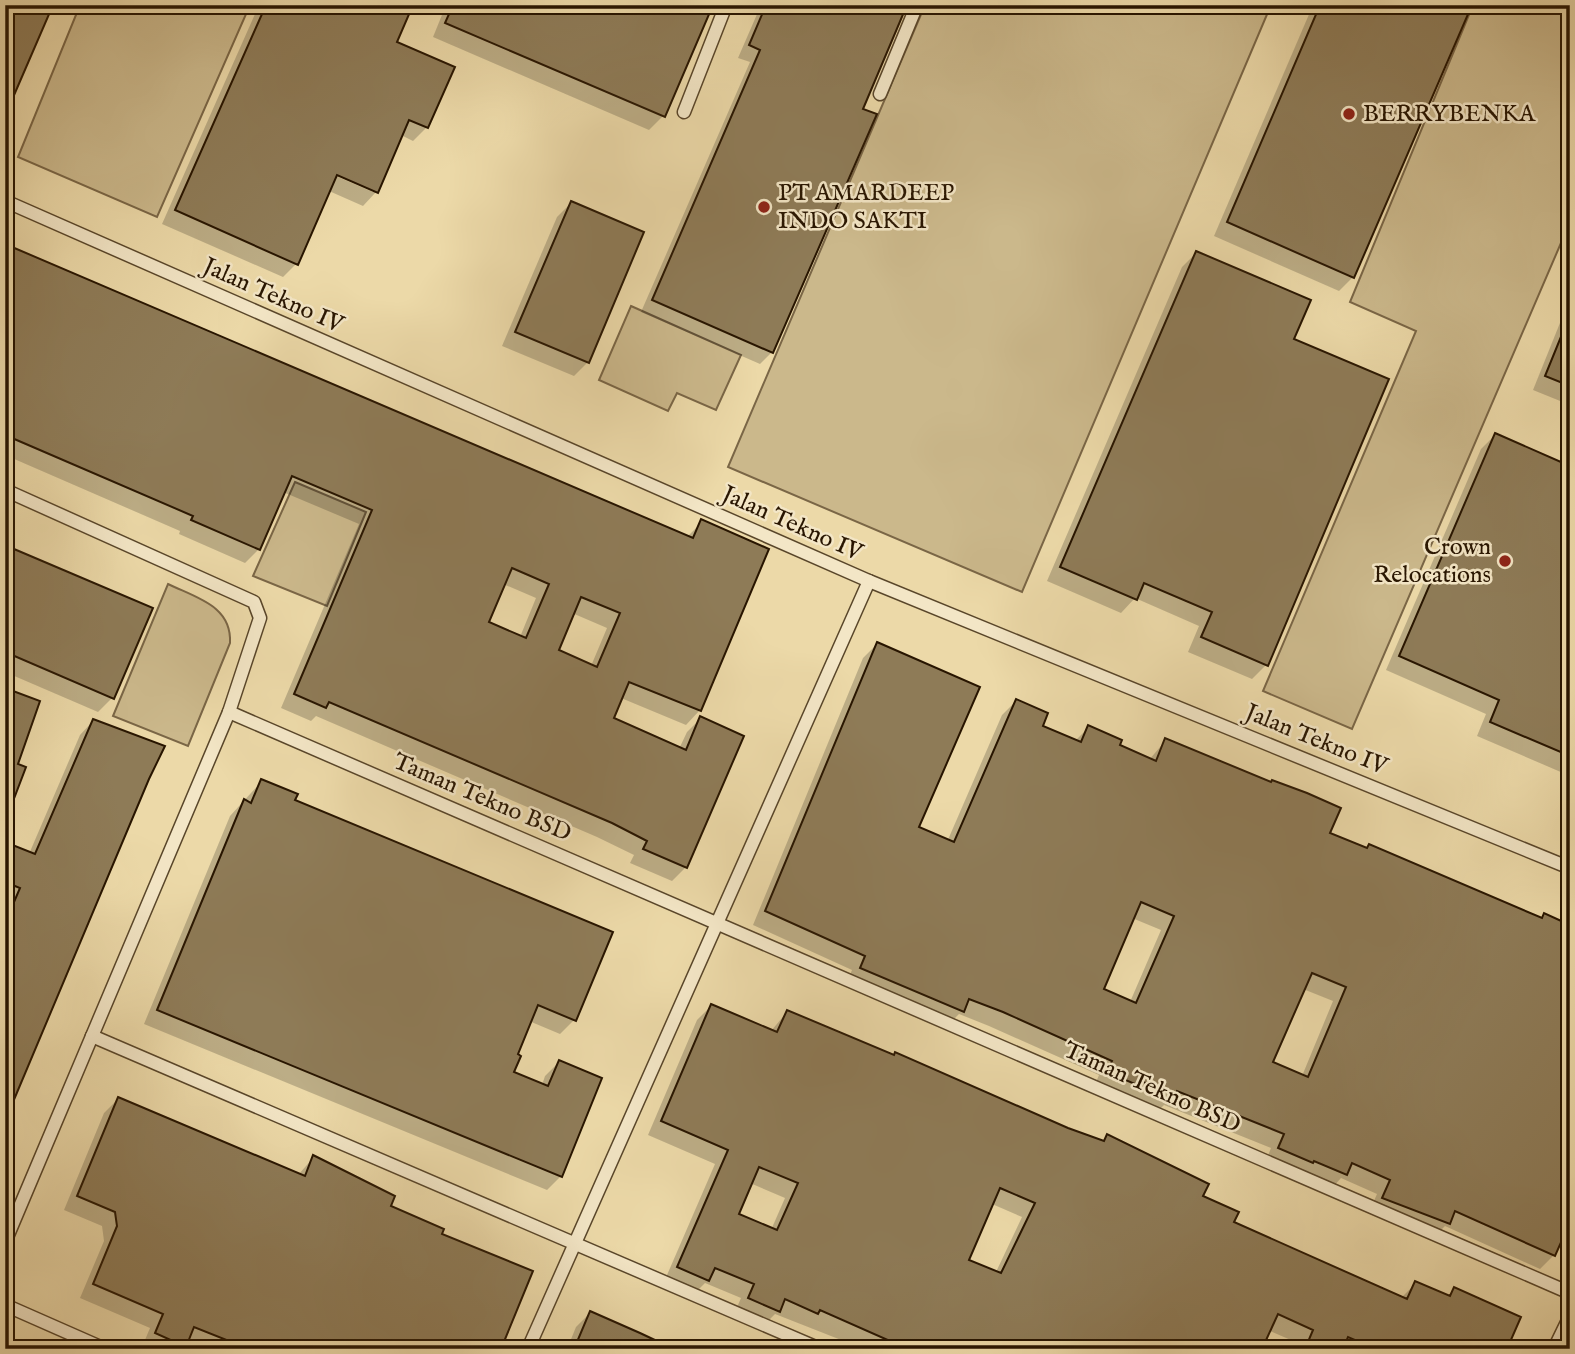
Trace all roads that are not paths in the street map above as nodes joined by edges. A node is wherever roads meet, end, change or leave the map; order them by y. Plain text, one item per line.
1 (726, 5) edge
2 (917, 5) edge
3 (880, 94) dead end
4 (684, 111) dead end
5 (5, 201) edge
6 (5, 490) edge
7 (869, 581) junction
8 (229, 712) junction
9 (1570, 868) edge
10 (719, 922) junction
11 (92, 1036) junction
12 (5, 1242) edge
13 (575, 1244) junction
14 (1570, 1293) edge
15 (5, 1306) edge
16 (1570, 1316) edge
17 (105, 1349) edge
18 (528, 1349) edge
19 (820, 1349) edge
20 (1554, 1349) edge

1 - 4 lane
2 - 3 lane
5 - 7 lane, Jalan Tekno IV
6 - 8 lane
7 - 9 lane, Jalan Tekno IV
7 - 10 lane
8 - 10 lane, Taman Tekno BSD
8 - 11 lane
10 - 13 lane
10 - 14 lane, Taman Tekno BSD
11 - 12 lane
11 - 13 lane
13 - 18 lane
13 - 19 lane
15 - 17 lane
16 - 20 lane

